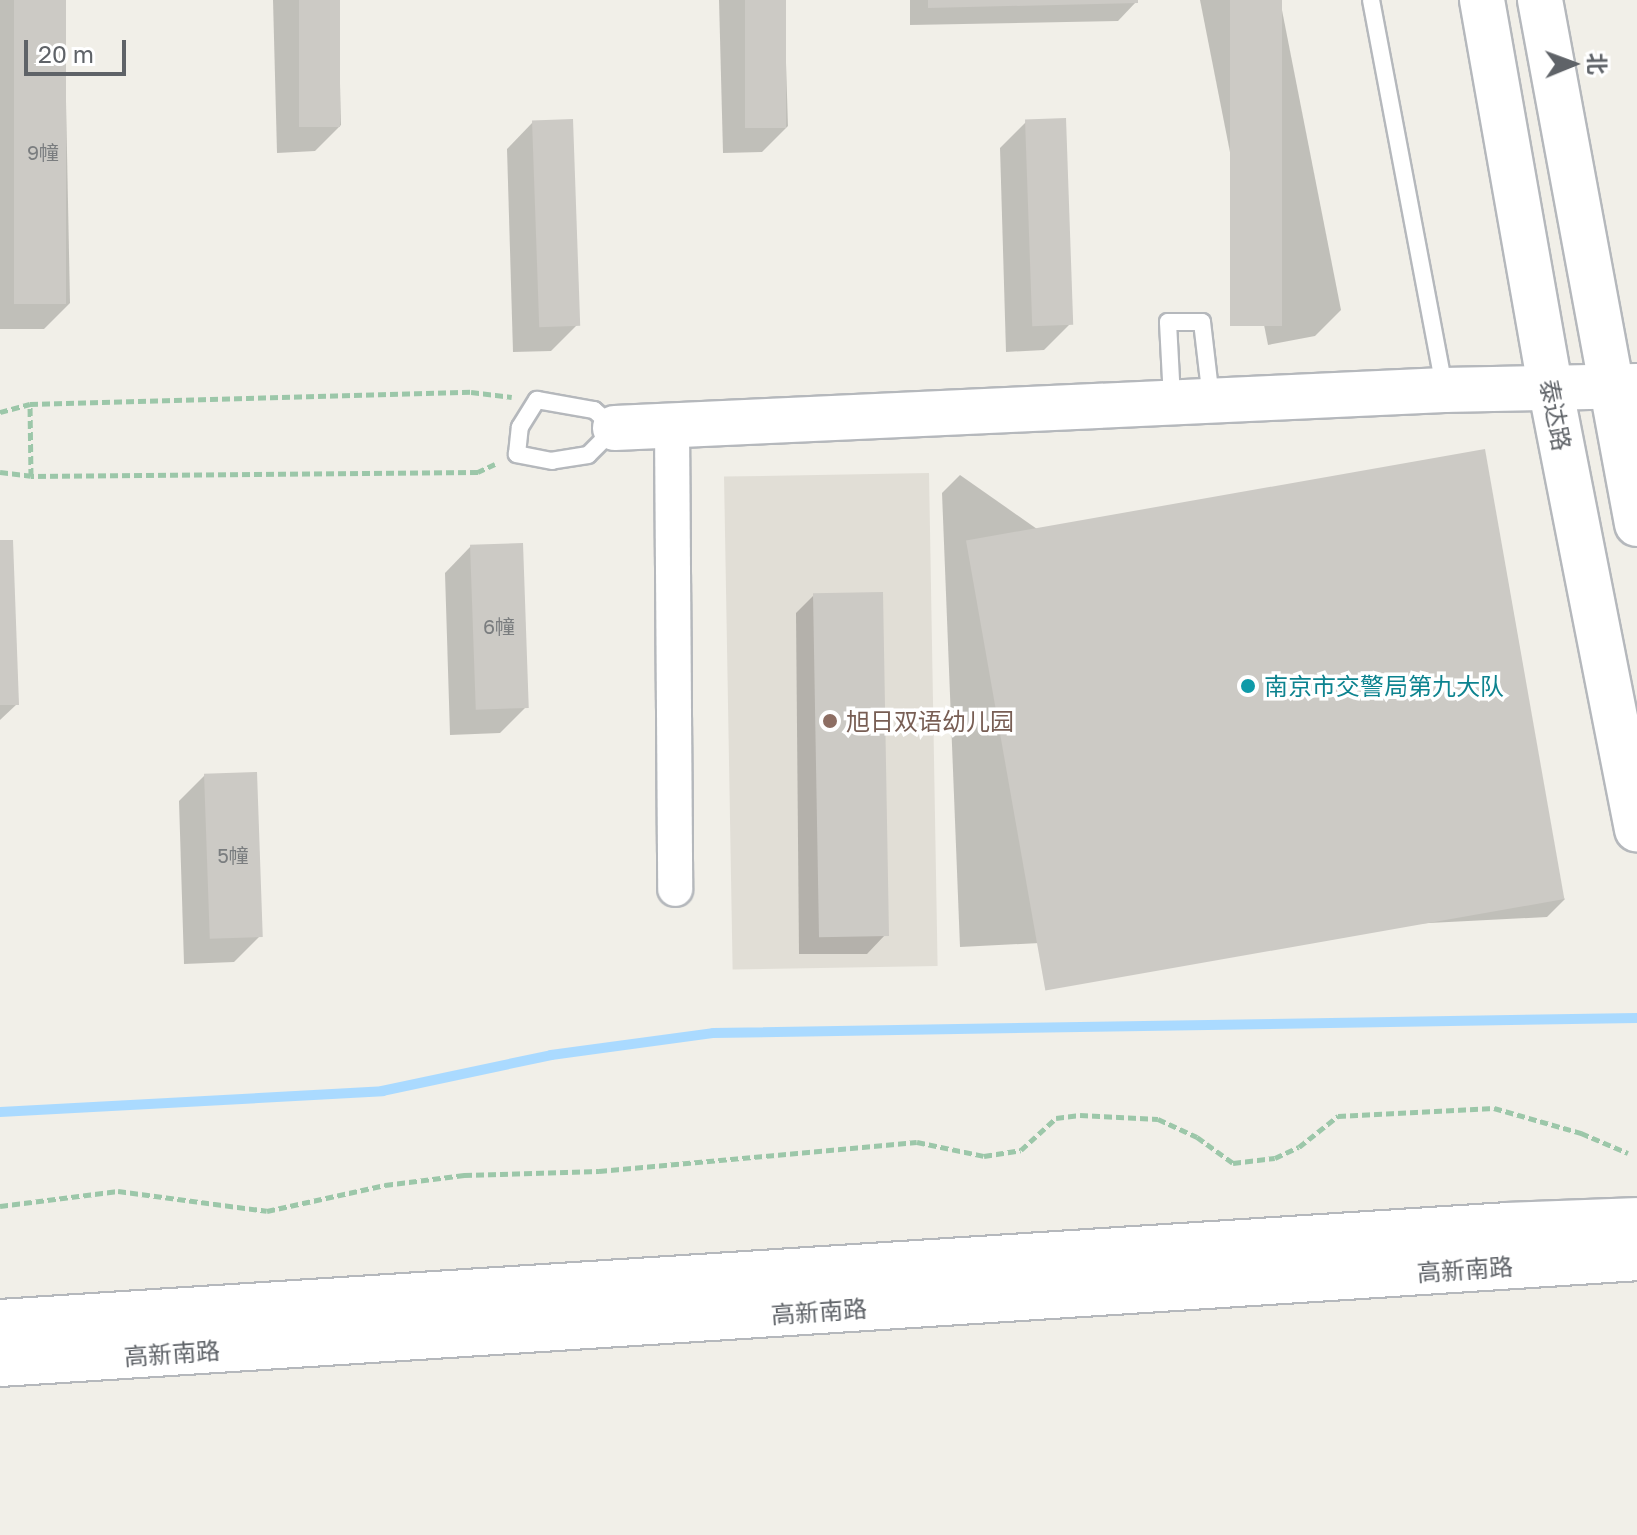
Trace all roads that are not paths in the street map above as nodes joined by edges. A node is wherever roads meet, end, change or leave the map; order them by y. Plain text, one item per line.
1 (1371, 0) edge
2 (1482, 0) edge
3 (1540, 0) edge
4 (1550, 386) junction
5 (1624, 386) edge
6 (1444, 390) junction
7 (672, 426) junction
8 (615, 428) junction
9 (1637, 524) edge
10 (1637, 830) edge
11 (675, 889) dead end
12 (1637, 1220) edge
13 (1637, 1258) edge
14 (0, 1322) edge
15 (0, 1364) edge

1 - 6 lane
2 - 4 main road, 泰达路
3 - 5 main road
4 - 5 main road
4 - 6 main road
4 - 10 main road, 泰达路
5 - 9 main road
6 - 7 main road
7 - 8 main road
7 - 11 street
8 - 8 lane
12 - 14 main road, 高新南路
13 - 15 main road, 高新南路

